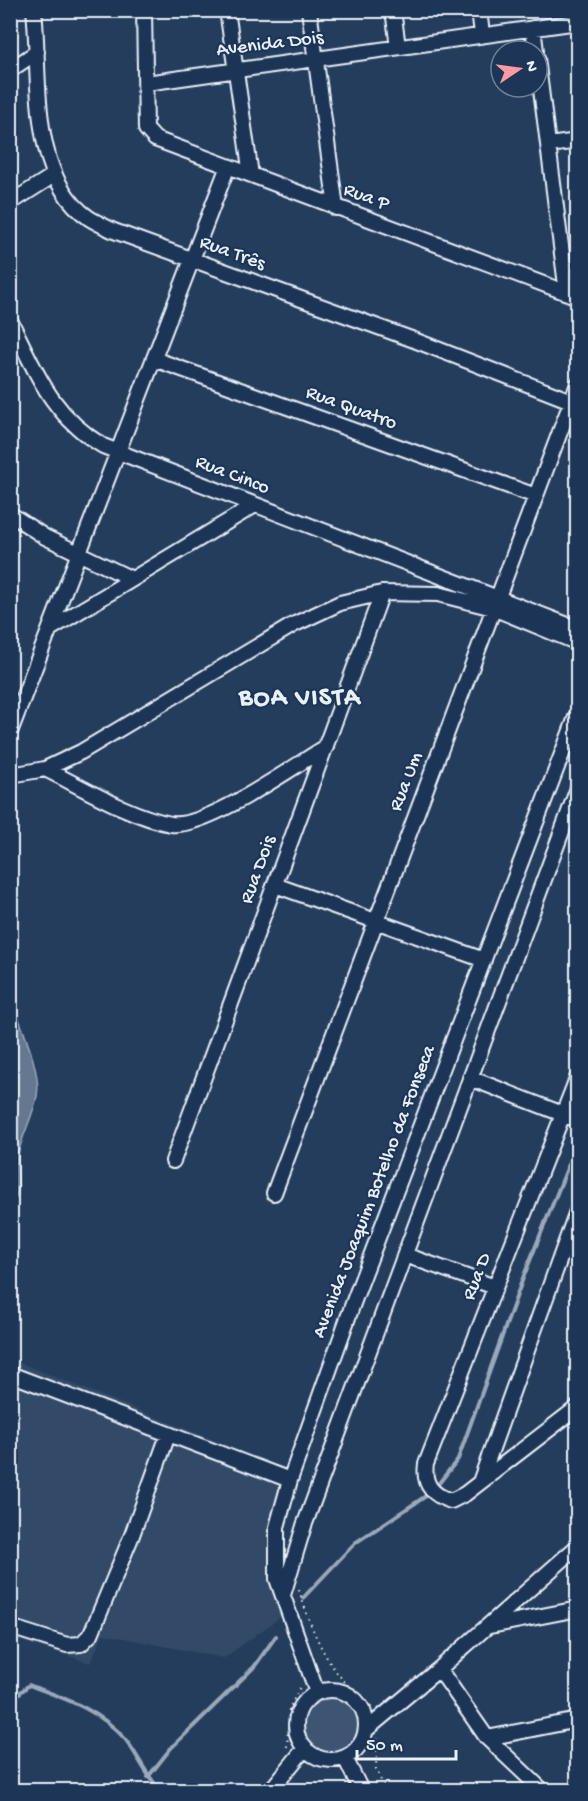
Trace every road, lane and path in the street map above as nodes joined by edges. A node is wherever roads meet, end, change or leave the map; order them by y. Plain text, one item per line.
1 (34, 10) edge
2 (144, 10) edge
3 (227, 10) edge
4 (309, 10) edge
5 (393, 10) edge
6 (479, 10) edge
7 (578, 22) edge
8 (533, 28) junction
9 (482, 34) junction
10 (534, 39) edge
11 (398, 47) junction
12 (37, 52) junction
13 (316, 59) junction
14 (234, 69) junction
15 (10, 70) edge
16 (146, 82) junction
17 (543, 99) edge
18 (578, 141) edge
19 (549, 145) junction
20 (228, 166) junction
21 (54, 175) junction
22 (250, 175) junction
23 (10, 203) edge
24 (336, 208) junction
25 (192, 260) junction
26 (572, 295) edge
27 (10, 320) edge
28 (154, 359) junction
29 (578, 384) edge
30 (571, 401) junction
31 (117, 453) junction
32 (536, 496) junction
33 (255, 505) junction
34 (10, 514) edge
35 (79, 554) junction
36 (132, 579) junction
37 (382, 593) junction
38 (495, 603) junction
39 (50, 628) junction
40 (578, 629) edge
41 (578, 643) edge
42 (578, 712) edge
43 (10, 732) edge
44 (326, 747) junction
45 (45, 769) junction
46 (11, 772) edge
47 (578, 788) edge
48 (275, 885) junction
49 (376, 921) junction
50 (484, 960) junction
51 (578, 1076) edge
52 (470, 1078) junction
53 (563, 1114) junction
54 (578, 1120) edge
55 (173, 1161) dead end
56 (274, 1193) dead end
57 (578, 1208) edge
58 (405, 1255) junction
59 (495, 1287) junction
60 (10, 1374) edge
61 (578, 1407) edge
62 (168, 1435) junction
63 (290, 1480) junction
64 (480, 1482) junction
65 (578, 1546) edge
66 (283, 1595) junction
67 (578, 1609) edge
68 (10, 1627) edge
69 (488, 1627) junction
70 (439, 1669) junction
71 (300, 1687) dead end
72 (317, 1693) junction
73 (578, 1720) edge
74 (366, 1730) junction
75 (488, 1738) junction
76 (305, 1748) junction
77 (285, 1753) dead end
78 (345, 1758) junction
79 (271, 1791) edge
80 (361, 1791) edge
81 (542, 1791) edge

1 - 12 street, Rua Três
2 - 16 street
3 - 14 street
4 - 13 street
5 - 11 street
6 - 9 street
7 - 8 street, Avenida Dois
8 - 9 street, Avenida Dois
8 - 10 street
9 - 11 street, Avenida Dois
11 - 13 street, Avenida Dois
12 - 15 street
12 - 21 street, Rua Três
13 - 14 street, Avenida Dois
13 - 24 street
14 - 16 street, Avenida Dois
14 - 22 street
16 - 20 street, Rua P
17 - 19 street
18 - 19 street
19 - 26 street
20 - 22 street, Rua P
20 - 25 street
21 - 23 street
21 - 25 street, Rua Três
22 - 24 street, Rua P
24 - 26 street, Rua P
25 - 28 street
25 - 30 street, Rua Três
27 - 31 street, Rua Cinco
28 - 31 street
28 - 32 street, Rua Quatro
29 - 30 street, Rua Um
30 - 32 street, Rua Um
31 - 33 street, Rua Cinco
31 - 35 street
32 - 38 street, Rua Um
33 - 36 street
33 - 38 street, Rua Cinco
34 - 35 street
35 - 36 street
35 - 39 street
36 - 39 street
37 - 38 street
37 - 44 street, Rua Dois
37 - 45 street
38 - 40 street
38 - 41 street
38 - 49 street, Rua Um
39 - 43 street
42 - 50 street, Avenida Joaquim Botelho da Fonseca
44 - 45 street
44 - 48 street, Rua Dois
45 - 46 street
47 - 52 street
48 - 49 street
48 - 55 street, Rua Dois
49 - 50 street
49 - 56 street, Rua Um
50 - 63 street, Avenida Joaquim Botelho da Fonseca
51 - 53 street, Rua D
52 - 53 street
52 - 58 street
53 - 54 street
53 - 59 street, Rua D
57 - 64 street
58 - 59 street
58 - 66 street
59 - 64 street, Rua D
60 - 62 street
61 - 64 street
62 - 63 street
62 - 68 street
63 - 66 street, Avenida Joaquim Botelho da Fonseca
65 - 69 street
66 - 72 street, Avenida Joaquim Botelho da Fonseca
67 - 69 street
69 - 70 street
70 - 74 street
70 - 75 street
71 - 77 path
72 - 74 street
72 - 76 street
73 - 75 street
74 - 78 street
75 - 81 street
76 - 78 street
76 - 79 street
78 - 80 street

